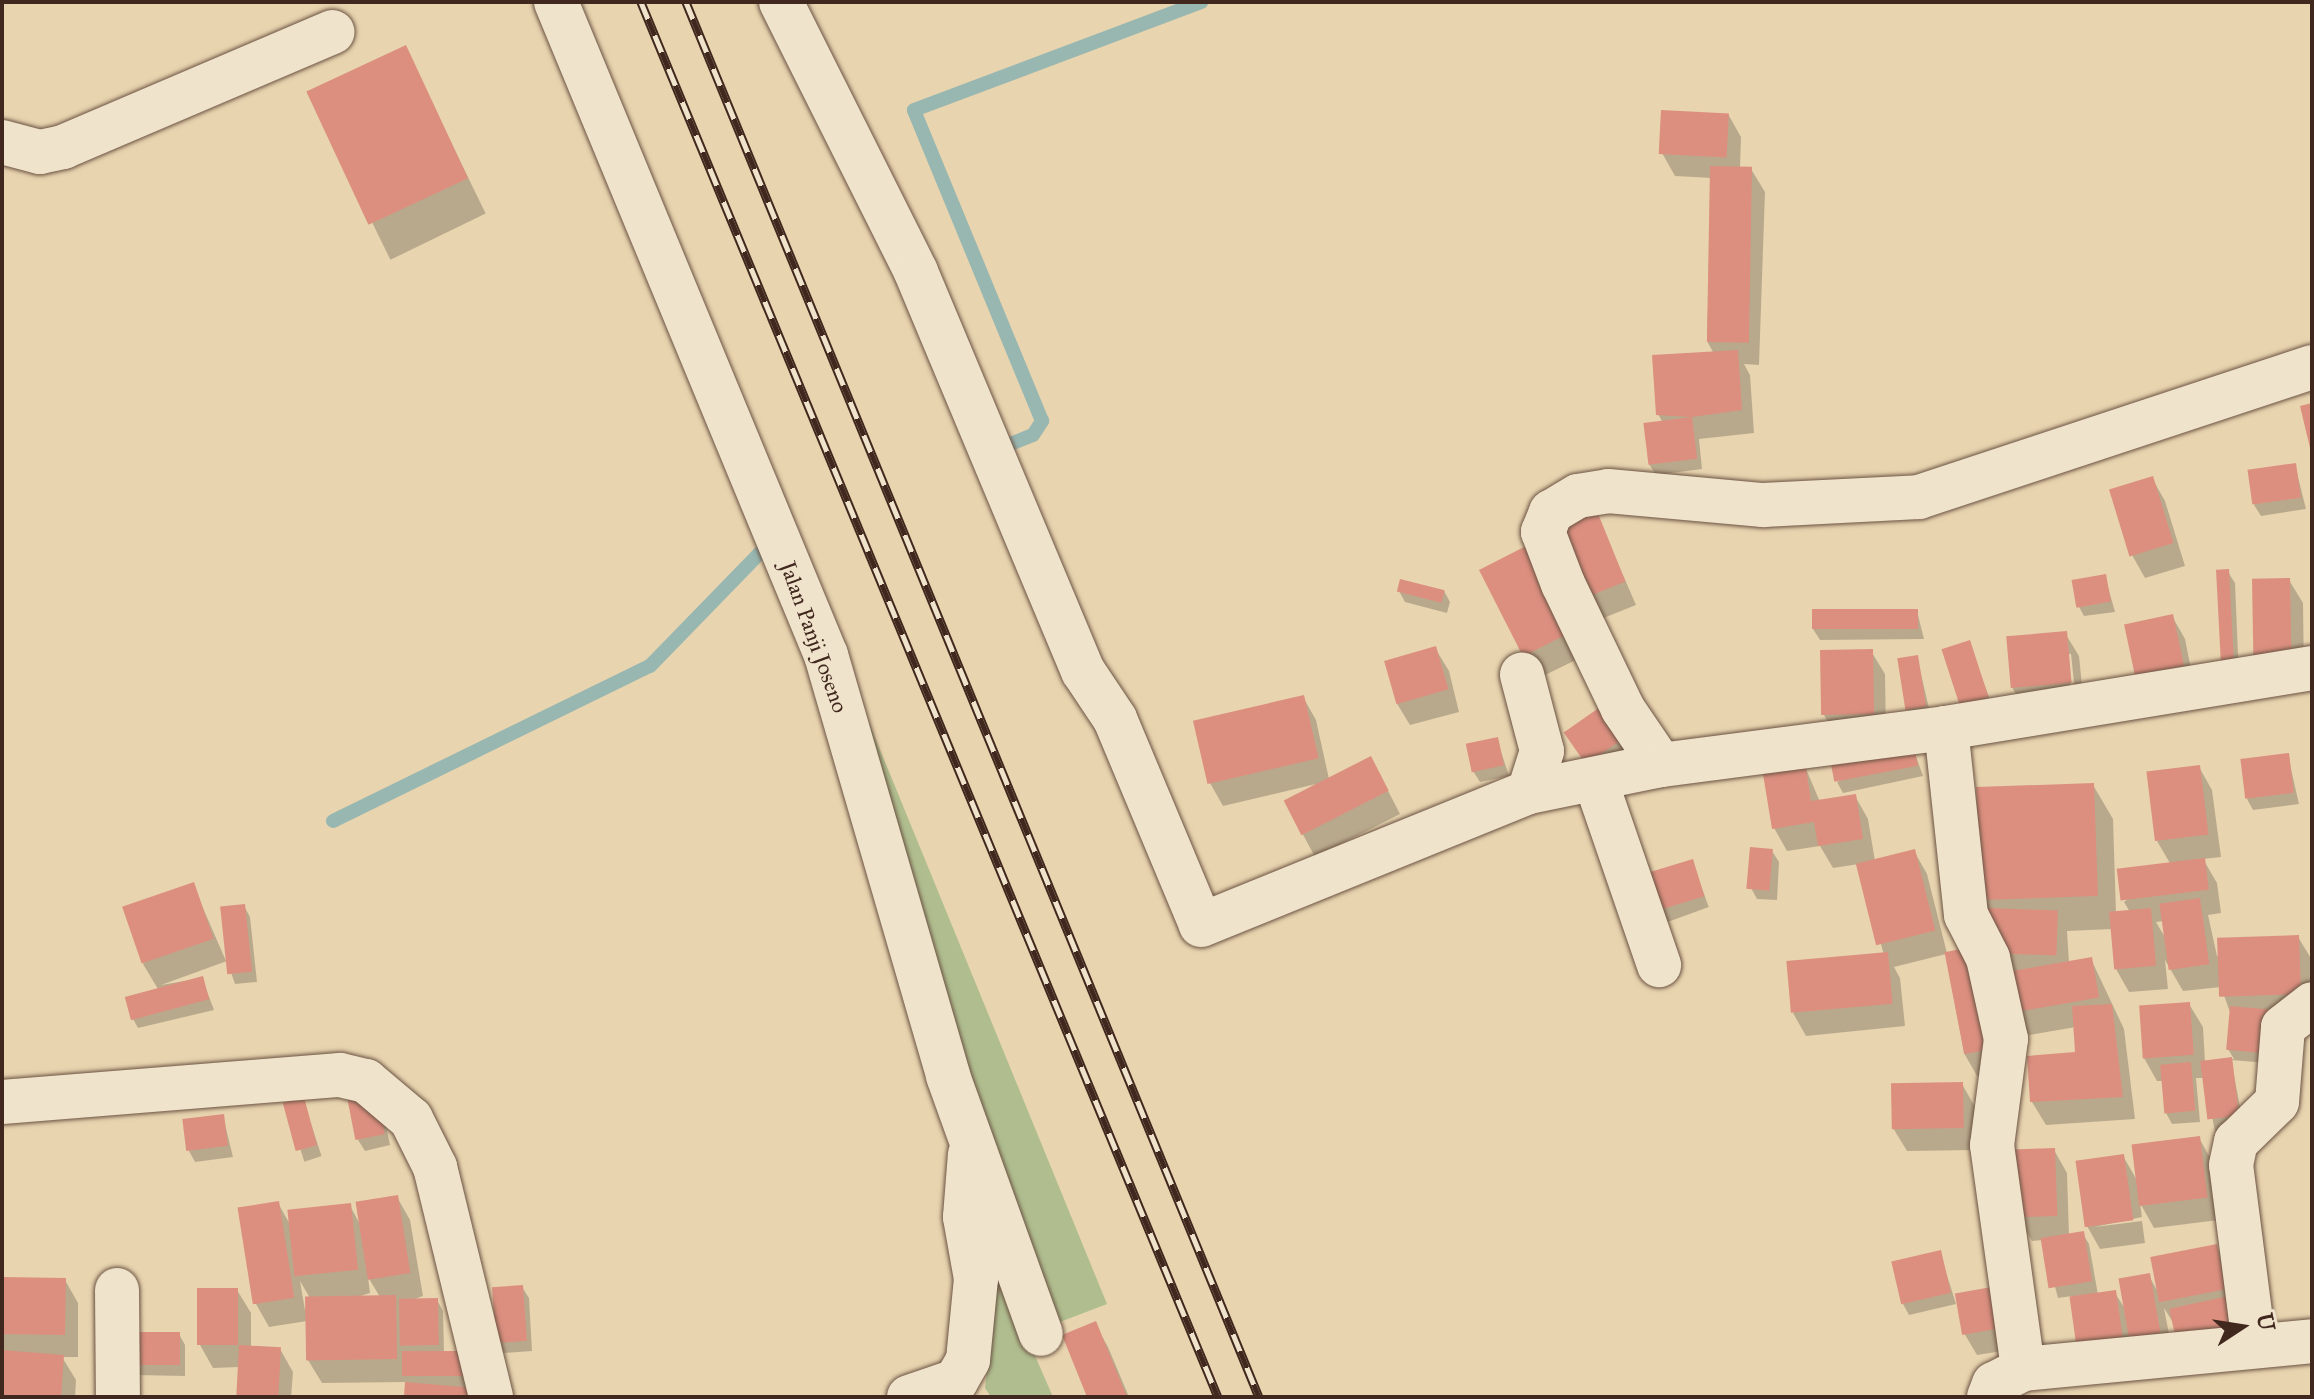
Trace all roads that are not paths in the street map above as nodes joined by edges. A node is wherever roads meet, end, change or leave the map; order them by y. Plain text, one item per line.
1 (556, 2) edge
2 (781, 2) edge
3 (333, 32) dead end
4 (2, 142) edge
5 (2312, 367) edge
6 (2312, 668) edge
7 (1522, 675) dead end
8 (1946, 728) junction
9 (1661, 765) junction
10 (1595, 779) junction
11 (1529, 792) junction
12 (1659, 965) dead end
13 (2312, 1004) edge
14 (2, 1102) edge
15 (972, 1143) junction
16 (117, 1290) dead end
17 (1041, 1334) dead end
18 (2312, 1341) edge
19 (2254, 1344) junction
20 (2023, 1369) junction
21 (963, 1389) edge
22 (118, 1397) edge
23 (491, 1397) edge
24 (909, 1397) edge
25 (1989, 1397) edge

1 - 15 street, Jalan Panji Joseno
2 - 11 street
3 - 4 street
5 - 9 street
6 - 8 street
7 - 11 street
8 - 9 street
8 - 20 street
9 - 10 street
10 - 11 street
10 - 12 street
13 - 19 street
14 - 23 street
15 - 17 street, Jalan Panji Joseno
15 - 21 street
16 - 22 street
18 - 19 street
19 - 20 street
20 - 25 street
21 - 24 street

